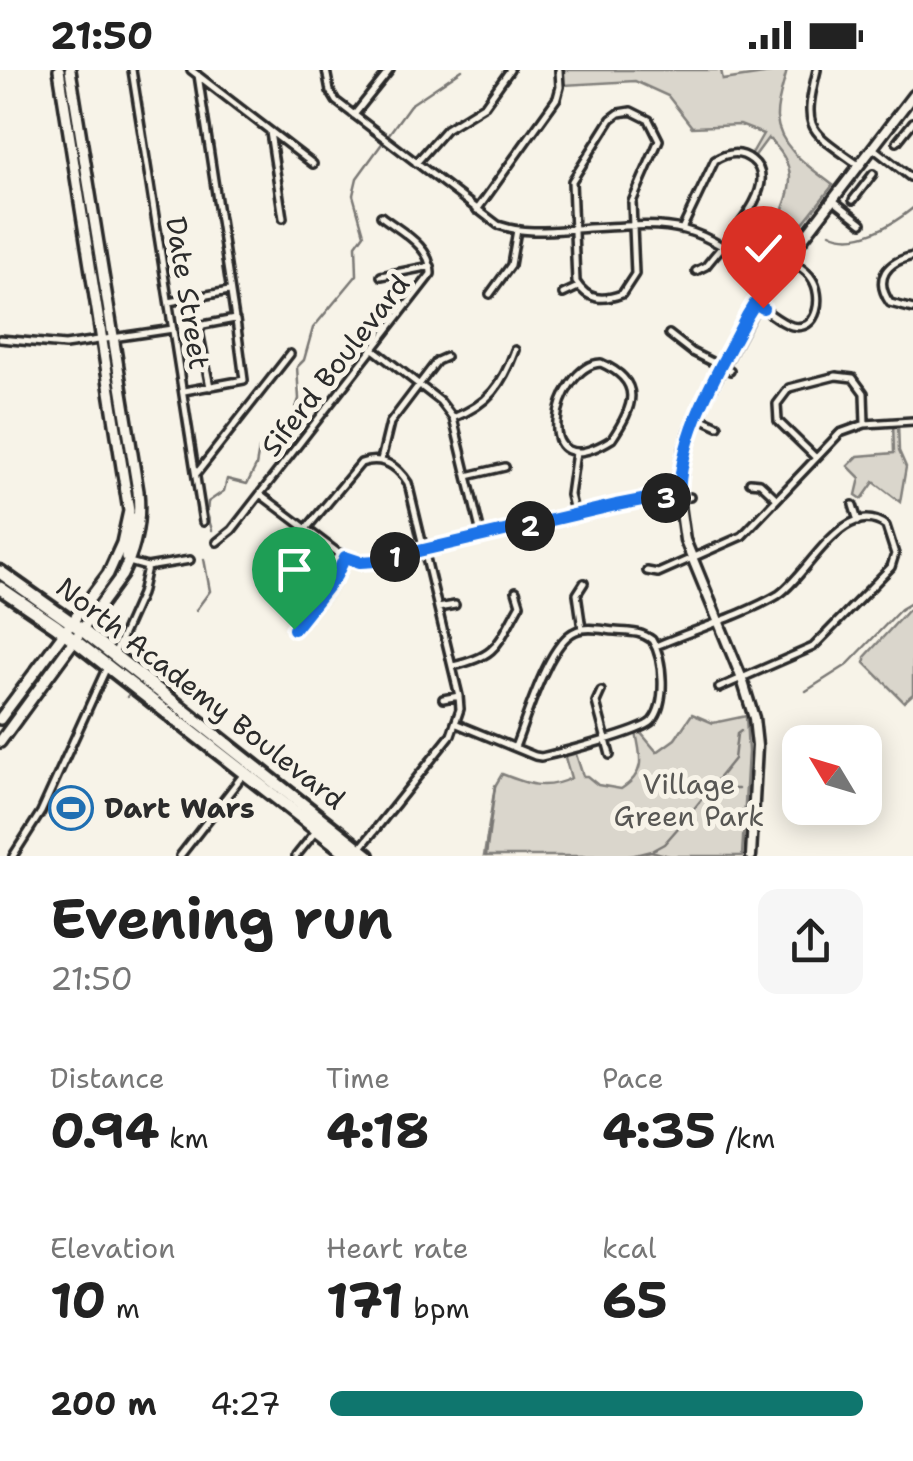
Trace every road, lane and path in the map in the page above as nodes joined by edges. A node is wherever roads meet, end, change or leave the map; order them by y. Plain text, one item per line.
1 (59, 70) edge
2 (70, 70) edge
3 (132, 70) edge
4 (326, 70) edge
5 (390, 70) edge
6 (510, 70) edge
7 (558, 70) edge
8 (817, 70) edge
9 (195, 72) edge
10 (913, 95) edge
11 (354, 114) junction
12 (893, 117) junction
13 (910, 125) edge
14 (270, 132) junction
15 (897, 142) dead end
16 (870, 146) junction
17 (416, 163) junction
18 (314, 164) dead end
19 (857, 164) junction
20 (873, 174) dead end
21 (848, 176) junction
22 (910, 177) dead end
23 (863, 187) junction
24 (831, 199) junction
25 (853, 200) dead end
26 (81, 203) junction
27 (477, 210) junction
28 (94, 212) junction
29 (381, 216) dead end
30 (283, 218) dead end
31 (862, 223) dead end
32 (632, 226) junction
33 (683, 227) junction
34 (574, 229) junction
35 (517, 230) junction
36 (722, 244) junction
37 (913, 256) edge
38 (787, 258) junction
39 (431, 266) junction
40 (696, 271) dead end
41 (380, 276) dead end
42 (770, 281) junction
43 (578, 286) junction
44 (230, 290) junction
45 (490, 294) dead end
46 (563, 294) dead end
47 (168, 302) junction
48 (755, 303) junction
49 (913, 308) edge
50 (236, 319) junction
51 (173, 329) junction
52 (669, 334) dead end
53 (0, 339) edge
54 (109, 339) junction
55 (372, 348) junction
56 (515, 350) dead end
57 (290, 354) dead end
58 (446, 358) dead end
59 (726, 369) junction
60 (419, 384) junction
61 (210, 388) junction
62 (184, 392) junction
63 (696, 416) junction
64 (453, 418) junction
65 (913, 421) edge
66 (865, 424) junction
67 (718, 426) dead end
68 (118, 432) junction
69 (130, 441) junction
70 (576, 452) junction
71 (815, 457) junction
72 (381, 460) junction
73 (505, 467) dead end
74 (197, 473) junction
75 (467, 476) junction
76 (750, 482) dead end
77 (260, 494) junction
78 (679, 498) junction
79 (690, 498) dead end
80 (777, 499) junction
81 (129, 502) junction
82 (853, 504) dead end
83 (616, 505) junction
84 (575, 515) junction
85 (619, 518) dead end
86 (554, 520) junction
87 (858, 521) junction
88 (203, 522) dead end
89 (306, 529) junction
90 (557, 531) dead end
91 (482, 538) junction
92 (218, 542) dead end
93 (362, 550) dead end
94 (424, 552) junction
95 (345, 557) junction
96 (190, 560) dead end
97 (692, 560) junction
98 (129, 562) junction
99 (360, 562) junction
100 (147, 567) junction
101 (648, 570) dead end
102 (0, 572) edge
103 (584, 584) dead end
104 (0, 588) edge
105 (516, 592) dead end
106 (455, 605) dead end
107 (438, 608) junction
108 (717, 620) junction
109 (582, 628) junction
110 (294, 629) dead end
111 (73, 631) junction
112 (656, 646) junction
113 (110, 660) junction
114 (453, 666) junction
115 (742, 679) junction
116 (719, 688) dead end
117 (601, 691) dead end
118 (459, 696) junction
119 (443, 698) dead end
120 (0, 719) edge
121 (457, 724) junction
122 (606, 738) junction
123 (0, 742) edge
124 (515, 748) junction
125 (610, 755) dead end
126 (245, 773) junction
127 (317, 829) junction
128 (358, 854) edge
129 (13, 856) edge
130 (180, 856) edge
131 (296, 856) edge
132 (751, 856) edge

1 - 26 main road
2 - 28 main road
3 - 47 street, Date Street
4 - 11 street
5 - 11 street
6 - 17 street
7 - 27 street
8 - 19 street
9 - 14 street
9 - 44 street
10 - 12 main road
11 - 17 street
12 - 13 street
12 - 16 main road
13 - 15 street
14 - 18 street
14 - 30 street
16 - 19 main road
16 - 22 street
17 - 27 street
19 - 21 main road
20 - 23 street
21 - 23 street
21 - 24 main road
23 - 25 street
24 - 31 street
24 - 38 main road
26 - 28 main road
26 - 54 main road
27 - 35 street
28 - 54 main road
29 - 39 street, Siferd Boulevard
32 - 33 street
32 - 34 street
32 - 34 street
32 - 43 street
33 - 36 street
33 - 36 street
34 - 35 street
34 - 43 street
35 - 45 street
36 - 40 street
36 - 42 street
37 - 49 street
38 - 42 main road
38 - 48 street
39 - 41 street
39 - 55 street, Siferd Boulevard
42 - 48 main road
43 - 46 street
44 - 47 street
44 - 50 street
47 - 51 street, Date Street
48 - 59 main road
50 - 61 street
50 - 61 street
51 - 54 street
51 - 62 street, Date Street
52 - 59 street
53 - 54 street
54 - 68 main road
54 - 69 main road
55 - 60 street
55 - 77 street, Siferd Boulevard
56 - 64 street
57 - 74 street
58 - 60 street
59 - 63 main road
60 - 64 street
60 - 72 street
61 - 62 street
62 - 74 street, Date Street
63 - 67 street
63 - 78 main road
64 - 75 street
65 - 66 street
66 - 71 street
66 - 71 street
68 - 69 main road
68 - 81 main road
69 - 98 main road
70 - 70 street
70 - 84 street
71 - 80 street
72 - 89 street
72 - 94 street
73 - 75 street
74 - 88 street, Date Street
75 - 91 street
76 - 80 street
77 - 89 street
77 - 92 street, Siferd Boulevard
78 - 79 street
78 - 83 street
78 - 97 main road
80 - 97 street
81 - 98 main road
81 - 111 main road
82 - 87 street
83 - 84 street
83 - 85 street
84 - 86 street
86 - 90 street
86 - 91 street
87 - 108 street
87 - 115 street
89 - 95 street
91 - 94 street
93 - 99 street
94 - 99 street
94 - 107 street
95 - 99 street
95 - 110 street
96 - 100 street
97 - 101 street
97 - 108 main road
98 - 100 street
98 - 111 main road
100 - 113 street
102 - 111 highway, North Academy Boulevard
103 - 109 street
104 - 111 highway, North Academy Boulevard
105 - 114 street
106 - 107 street
107 - 114 street
108 - 112 street
108 - 115 main road
109 - 112 street
109 - 124 street
111 - 113 highway, North Academy Boulevard
111 - 120 main road
111 - 123 main road
112 - 122 street
113 - 126 highway, North Academy Boulevard
113 - 128 highway, North Academy Boulevard
113 - 129 street
114 - 118 street
115 - 116 street
115 - 132 main road
117 - 122 street
118 - 119 street
118 - 121 street
121 - 124 street
121 - 128 street
122 - 124 street
122 - 125 street
126 - 127 highway, North Academy Boulevard
126 - 130 street
127 - 128 highway, North Academy Boulevard
127 - 131 street

